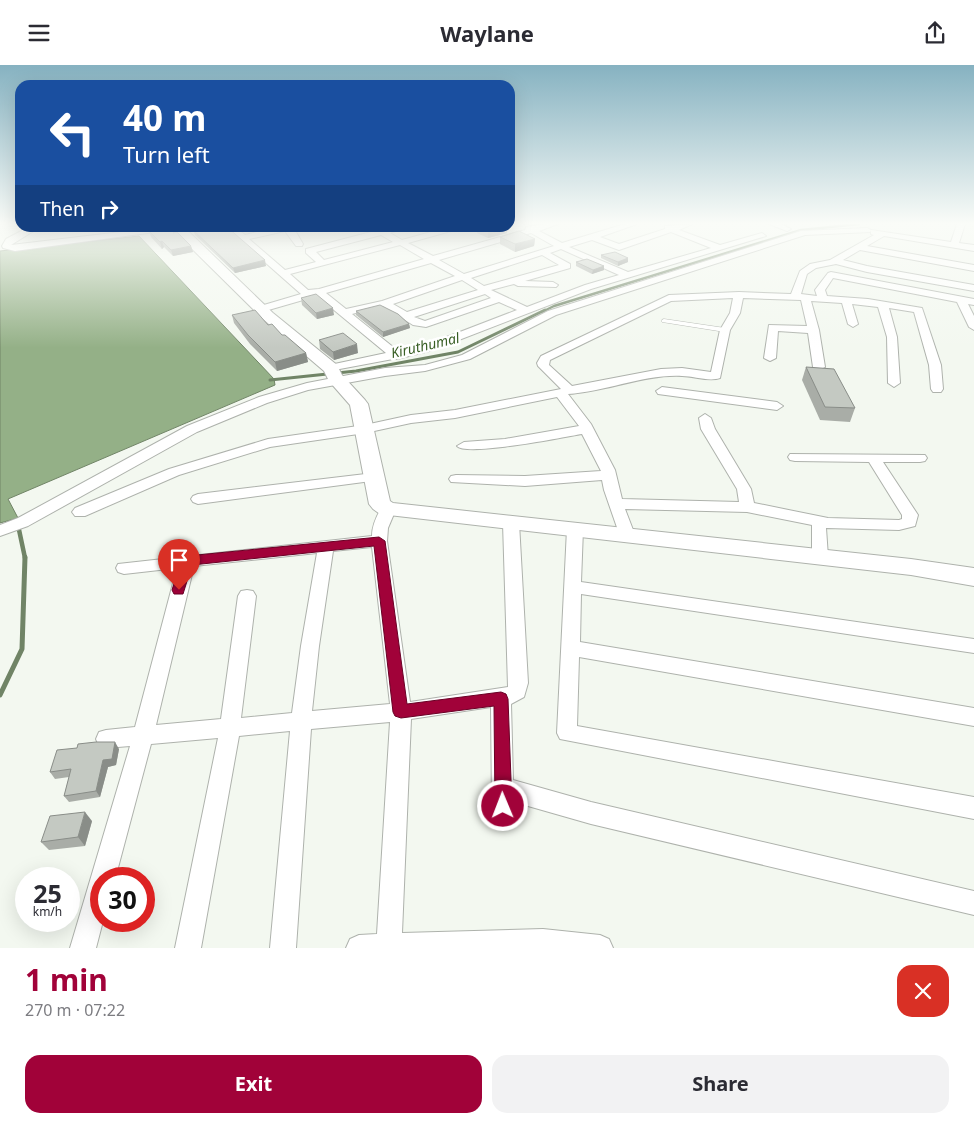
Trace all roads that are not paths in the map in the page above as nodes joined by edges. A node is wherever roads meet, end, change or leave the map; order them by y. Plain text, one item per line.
1 (217, 265) edge
2 (274, 265) edge
3 (314, 265) edge
4 (407, 265) edge
5 (409, 265) edge
6 (441, 265) edge
7 (503, 265) edge
8 (605, 265) edge
9 (660, 265) edge
10 (703, 265) edge
11 (820, 265) edge
12 (852, 265) edge
13 (959, 265) edge
14 (567, 266) edge
15 (974, 268) edge
16 (283, 273) junction
17 (627, 275) junction
18 (463, 277) junction
19 (509, 282) junction
20 (869, 282) junction
21 (553, 285) dead end
22 (974, 289) edge
23 (485, 290) junction
24 (306, 293) junction
25 (318, 293) junction
26 (739, 295) junction
27 (496, 297) junction
28 (800, 297) junction
29 (823, 298) junction
30 (961, 299) junction
31 (846, 300) junction
32 (868, 302) junction
33 (974, 302) edge
34 (385, 303) junction
35 (883, 305) junction
36 (260, 308) junction
37 (527, 311) junction
38 (343, 313) junction
39 (405, 316) junction
40 (664, 321) dead end
41 (853, 324) dead end
42 (974, 327) edge
43 (725, 330) junction
44 (814, 330) junction
45 (397, 356) junction
46 (770, 358) dead end
47 (818, 367) edge
48 (334, 374) junction
49 (710, 376) junction
50 (894, 383) dead end
51 (937, 389) dead end
52 (662, 391) dead end
53 (565, 392) junction
54 (708, 397) junction
55 (777, 406) dead end
56 (706, 418) dead end
57 (365, 429) junction
58 (587, 429) junction
59 (464, 446) dead end
60 (794, 457) dead end
61 (874, 458) junction
62 (920, 458) dead end
63 (608, 475) junction
64 (374, 477) junction
65 (456, 479) dead end
66 (198, 499) dead end
67 (617, 504) junction
68 (748, 507) junction
69 (388, 509) junction
70 (80, 512) dead end
71 (825, 522) junction
72 (511, 523) junction
73 (11, 527) edge
74 (575, 529) junction
75 (627, 535) junction
76 (379, 541) junction
77 (326, 547) junction
78 (820, 557) junction
79 (187, 561) junction
80 (124, 568) dead end
81 (974, 577) edge
82 (572, 587) junction
83 (247, 596) dead end
84 (974, 646) edge
85 (570, 648) junction
86 (501, 699) junction
87 (401, 712) junction
88 (974, 717) edge
89 (301, 719) junction
90 (230, 727) junction
91 (143, 735) junction
92 (106, 739) dead end
93 (974, 808) edge
94 (106, 867) edge
95 (974, 903) edge
96 (90, 923) edge
97 (497, 945) edge
98 (389, 947) edge
99 (83, 948) edge
100 (188, 948) edge
101 (283, 948) edge
102 (359, 948) edge
103 (600, 948) edge

1 - 36 street
2 - 16 street
3 - 16 street
4 - 24 street
5 - 25 street
6 - 18 street
7 - 18 street
8 - 17 street
9 - 17 street
10 - 48 street
11 - 28 street
12 - 22 street
13 - 15 street
14 - 19 street
16 - 24 street
17 - 37 street
18 - 23 street
18 - 34 street
19 - 21 street
19 - 23 street
20 - 29 street
20 - 30 street
20 - 32 street
23 - 27 street
23 - 39 street
24 - 25 street
24 - 36 street
25 - 36 street
25 - 38 street
26 - 28 street
26 - 43 street
26 - 53 street
27 - 37 street
27 - 39 street
28 - 29 street
28 - 44 street
29 - 31 street
30 - 33 street
30 - 42 street
31 - 32 street
31 - 41 street
32 - 35 street
34 - 38 street
34 - 39 street
35 - 50 street
35 - 51 street
36 - 48 street
37 - 45 street
38 - 45 street
40 - 43 lane
43 - 49 street
44 - 46 street
44 - 47 street
45 - 48 street
48 - 57 street
48 - 73 street
49 - 53 street
49 - 54 street
52 - 54 street
53 - 57 street
53 - 58 street
54 - 55 street
56 - 68 street
57 - 64 street
57 - 70 street
58 - 59 street
58 - 63 street
60 - 61 street
61 - 62 street
61 - 71 street
63 - 65 street
63 - 67 street
64 - 66 street
64 - 69 street
67 - 68 street
67 - 75 street
68 - 71 street
69 - 72 street
69 - 76 street
71 - 78 street
72 - 74 street
72 - 86 street
74 - 75 street
74 - 82 street
75 - 78 street
76 - 77 street
76 - 87 street
77 - 79 street
77 - 89 street
78 - 81 street
79 - 80 street
79 - 91 street
82 - 84 street
82 - 85 street
83 - 90 street
85 - 88 street
85 - 93 street
86 - 87 street
86 - 95 street
87 - 89 street
87 - 98 street
89 - 90 street
89 - 101 street
90 - 91 street
90 - 100 street
91 - 92 street
91 - 94 street
96 - 99 street
97 - 98 street
97 - 103 street
98 - 102 street

